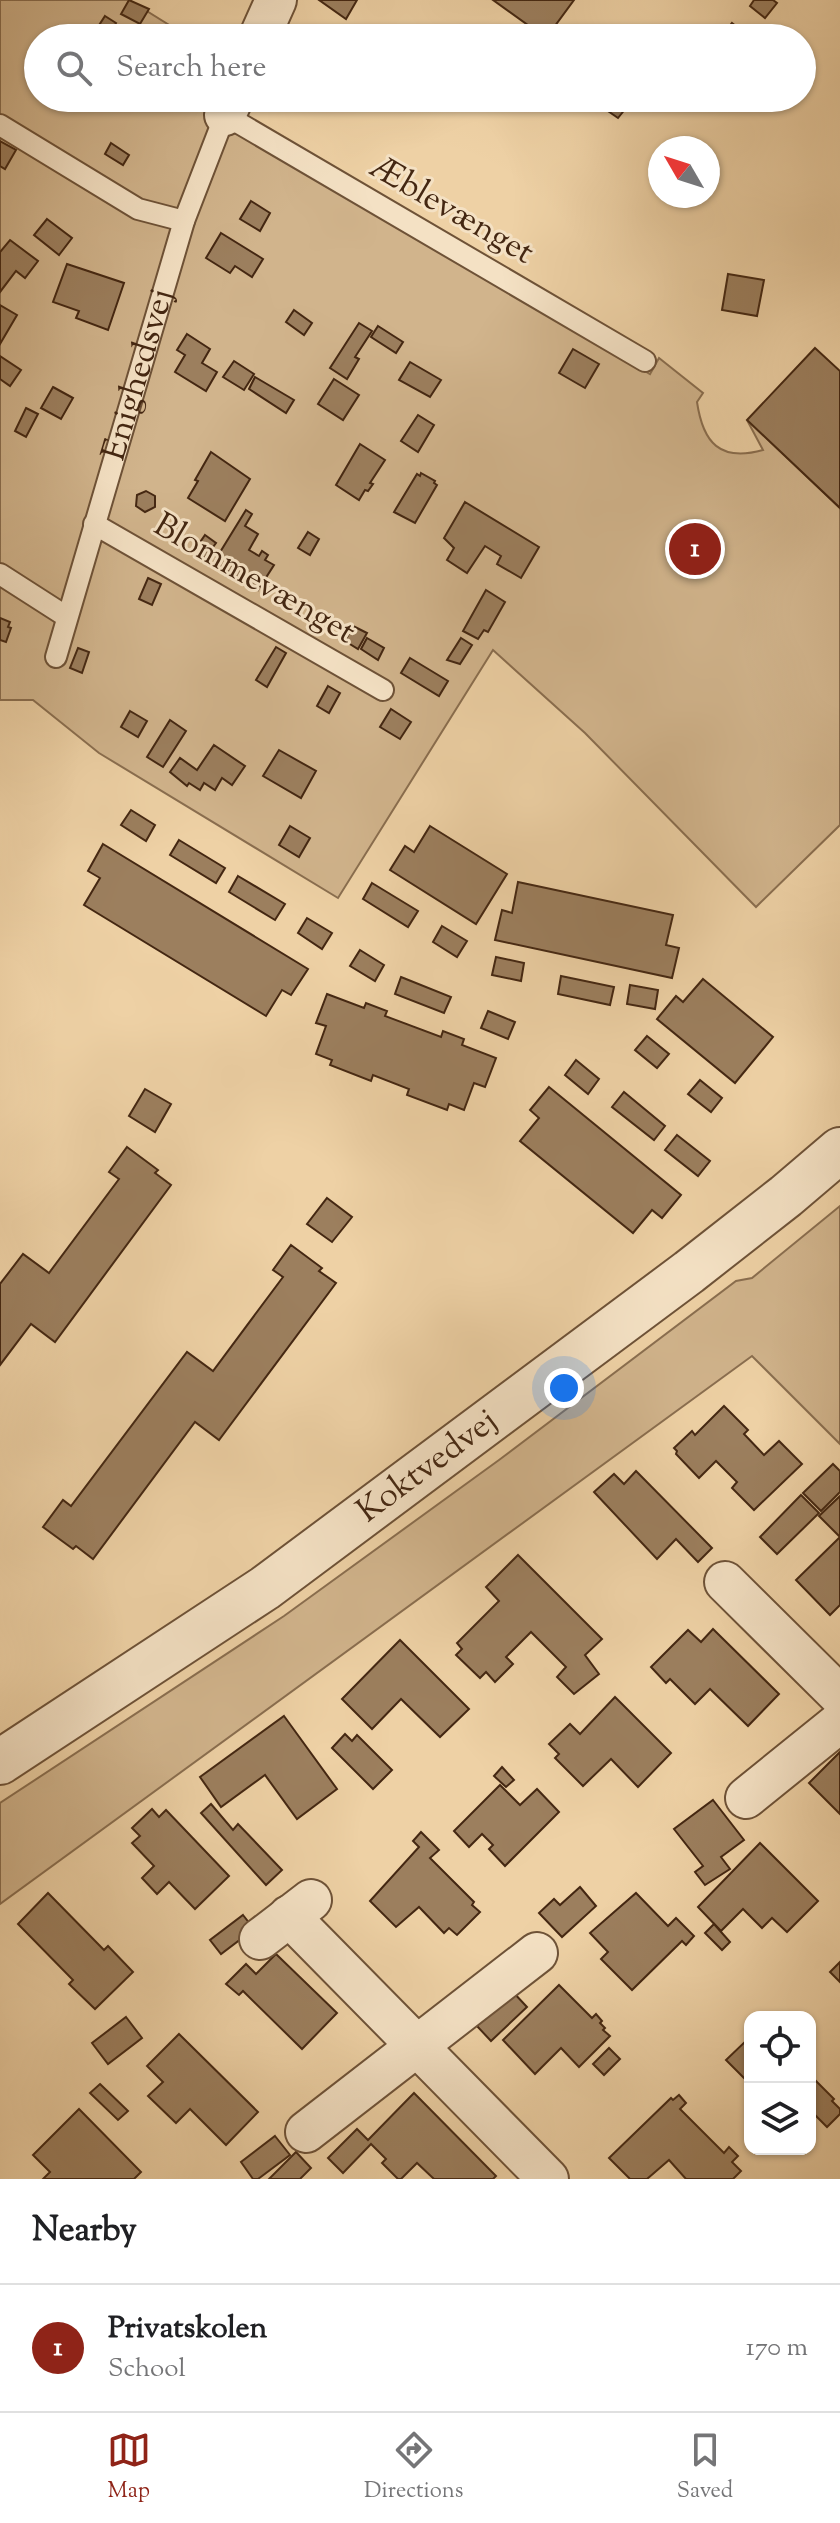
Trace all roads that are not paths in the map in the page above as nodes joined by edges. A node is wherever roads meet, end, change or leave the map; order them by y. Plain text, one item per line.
1 (276, 0) edge
2 (265, 24) edge
3 (227, 112) edge
4 (237, 112) edge
5 (0, 125) edge
6 (184, 221) junction
7 (645, 361) dead end
8 (94, 524) junction
9 (0, 574) edge
10 (67, 617) junction
11 (56, 657) dead end
12 (383, 690) dead end
13 (840, 1150) edge
14 (725, 1582) dead end
15 (840, 1696) edge
16 (840, 1722) edge
17 (0, 1762) edge
18 (746, 1798) dead end
19 (287, 1918) dead end
20 (537, 1953) dead end
21 (417, 2045) junction
22 (306, 2132) dead end
23 (548, 2179) edge

1 - 2 street
3 - 6 lane, Enighedsvej
4 - 7 lane, Æblevænget
5 - 6 lane
6 - 8 lane, Enighedsvej
8 - 10 lane, Enighedsvej
8 - 12 lane, Blommevænget
9 - 10 lane
10 - 11 lane, Enighedsvej
13 - 17 street, Koktvedvej
14 - 15 street
16 - 18 street
19 - 21 street
20 - 21 street
21 - 22 street
21 - 23 street

